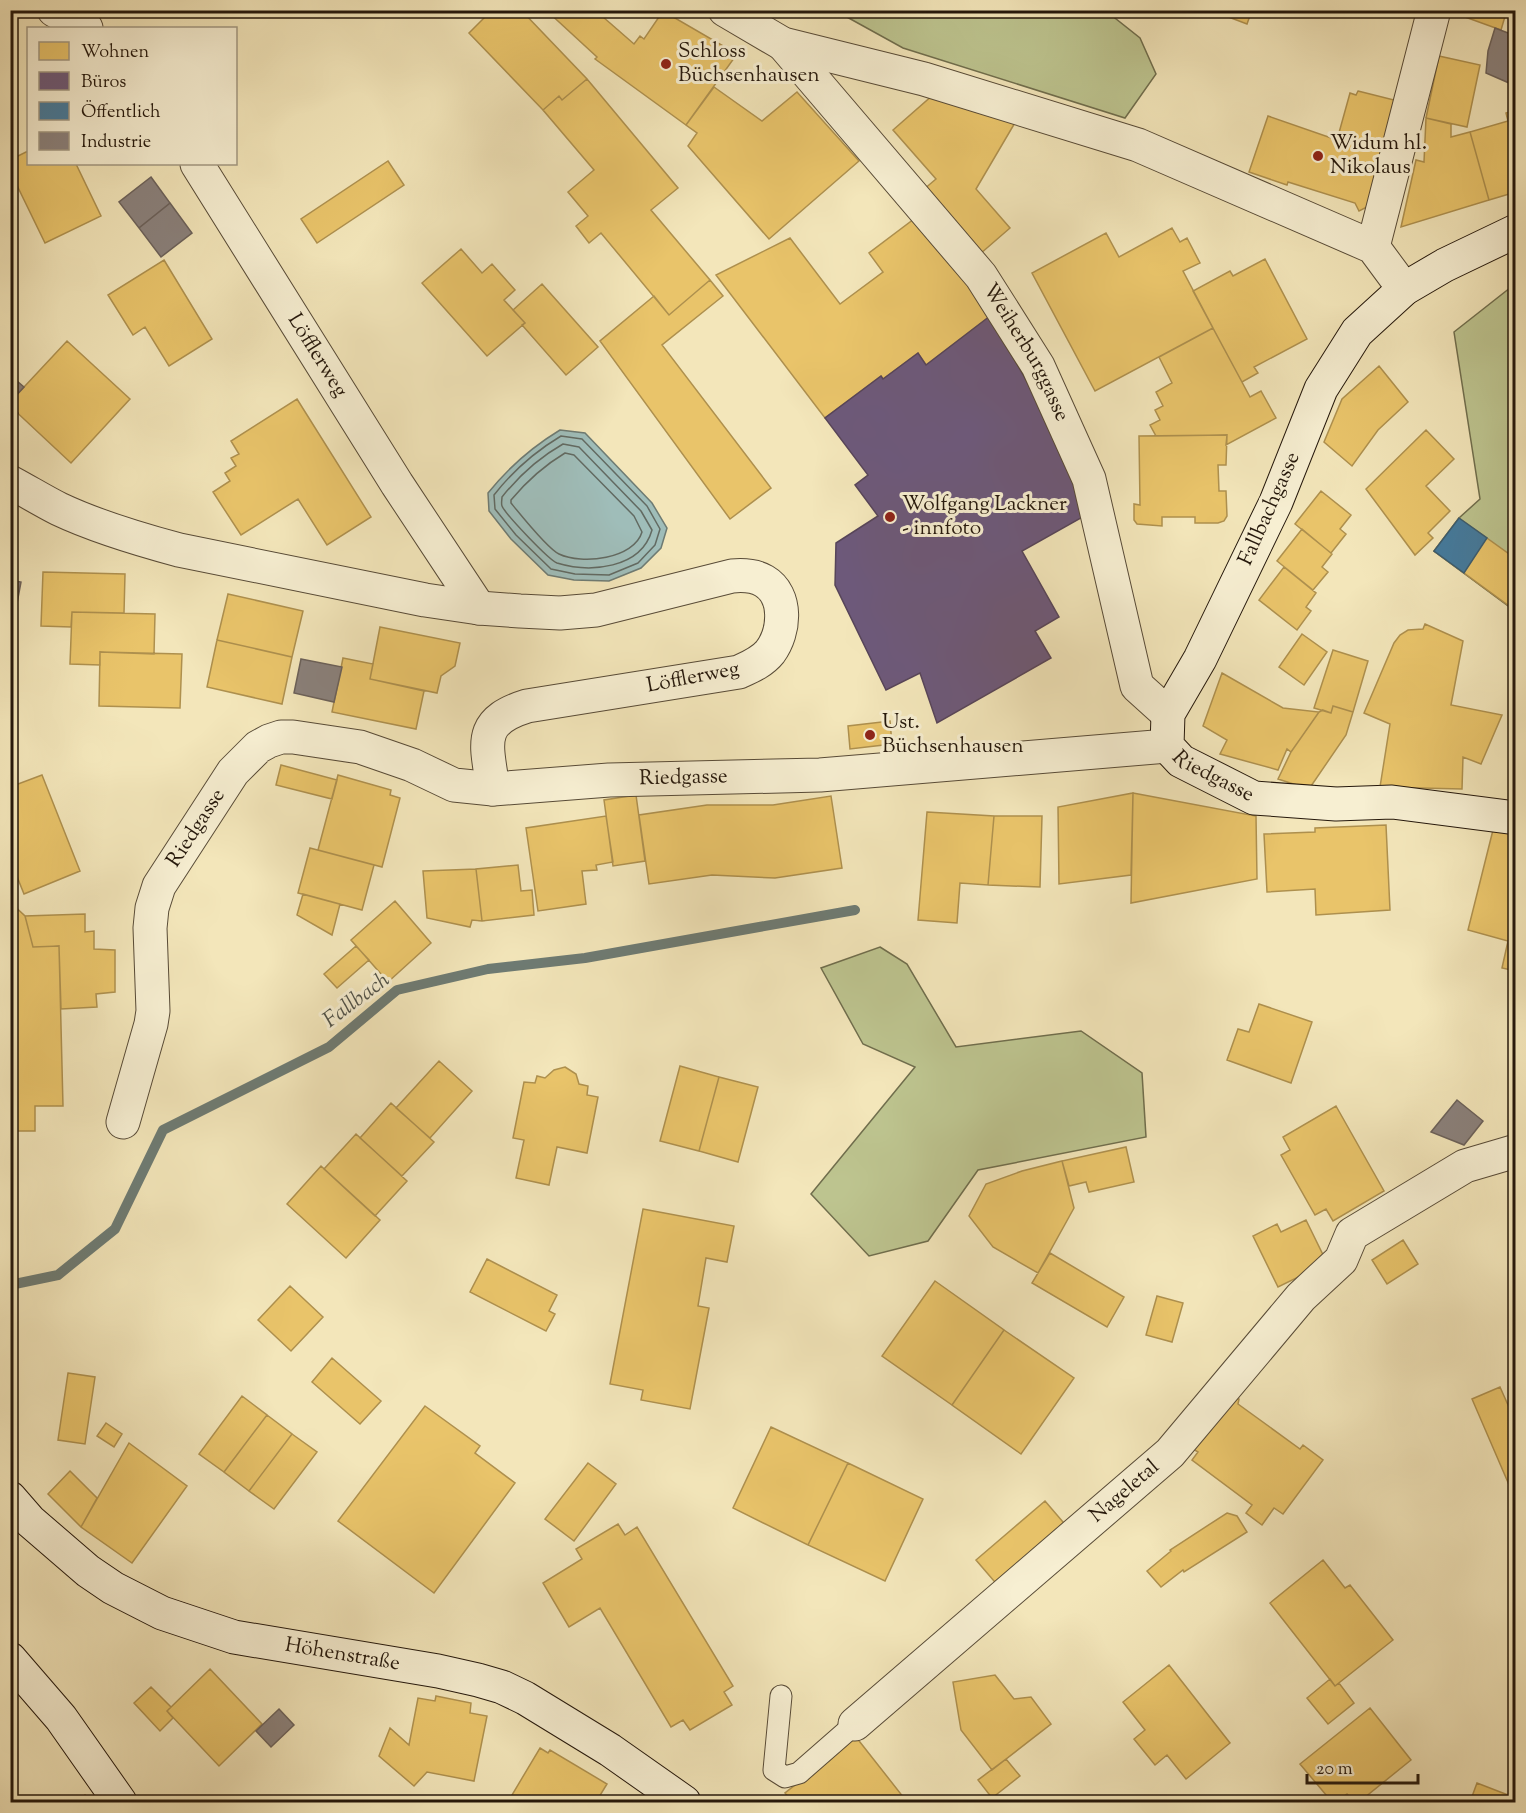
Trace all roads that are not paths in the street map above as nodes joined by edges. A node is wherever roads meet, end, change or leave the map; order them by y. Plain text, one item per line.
1 (54, 10) edge
2 (725, 10) edge
3 (1434, 10) edge
4 (84, 27) edge
5 (783, 44) junction
6 (197, 165) edge
7 (1515, 231) edge
8 (1373, 247) junction
9 (1404, 290) junction
10 (10, 482) edge
11 (479, 608) junction
12 (1168, 730) junction
13 (493, 789) junction
14 (1515, 818) edge
15 (123, 1122) dead end
16 (1515, 1150) edge
17 (10, 1498) edge
18 (10, 1659) edge
19 (781, 1696) dead end
20 (855, 1724) joint
21 (120, 1803) edge
22 (684, 1803) edge

1 - 4 street
2 - 5 street, Weiherburggasse
3 - 8 street
5 - 8 street, Weiherburggasse
5 - 12 street, Weiherburggasse
6 - 11 street, Löfflerweg
7 - 9 street, Fallbachgasse
8 - 9 street
9 - 12 street, Fallbachgasse
10 - 11 street, Löfflerweg
11 - 13 street, Löfflerweg
12 - 13 street, Riedgasse
12 - 14 street, Riedgasse
13 - 15 street, Riedgasse
16 - 20 street, Nageletal
17 - 22 street, Höhenstraße
18 - 21 street
19 - 20 lane, Nageletal

